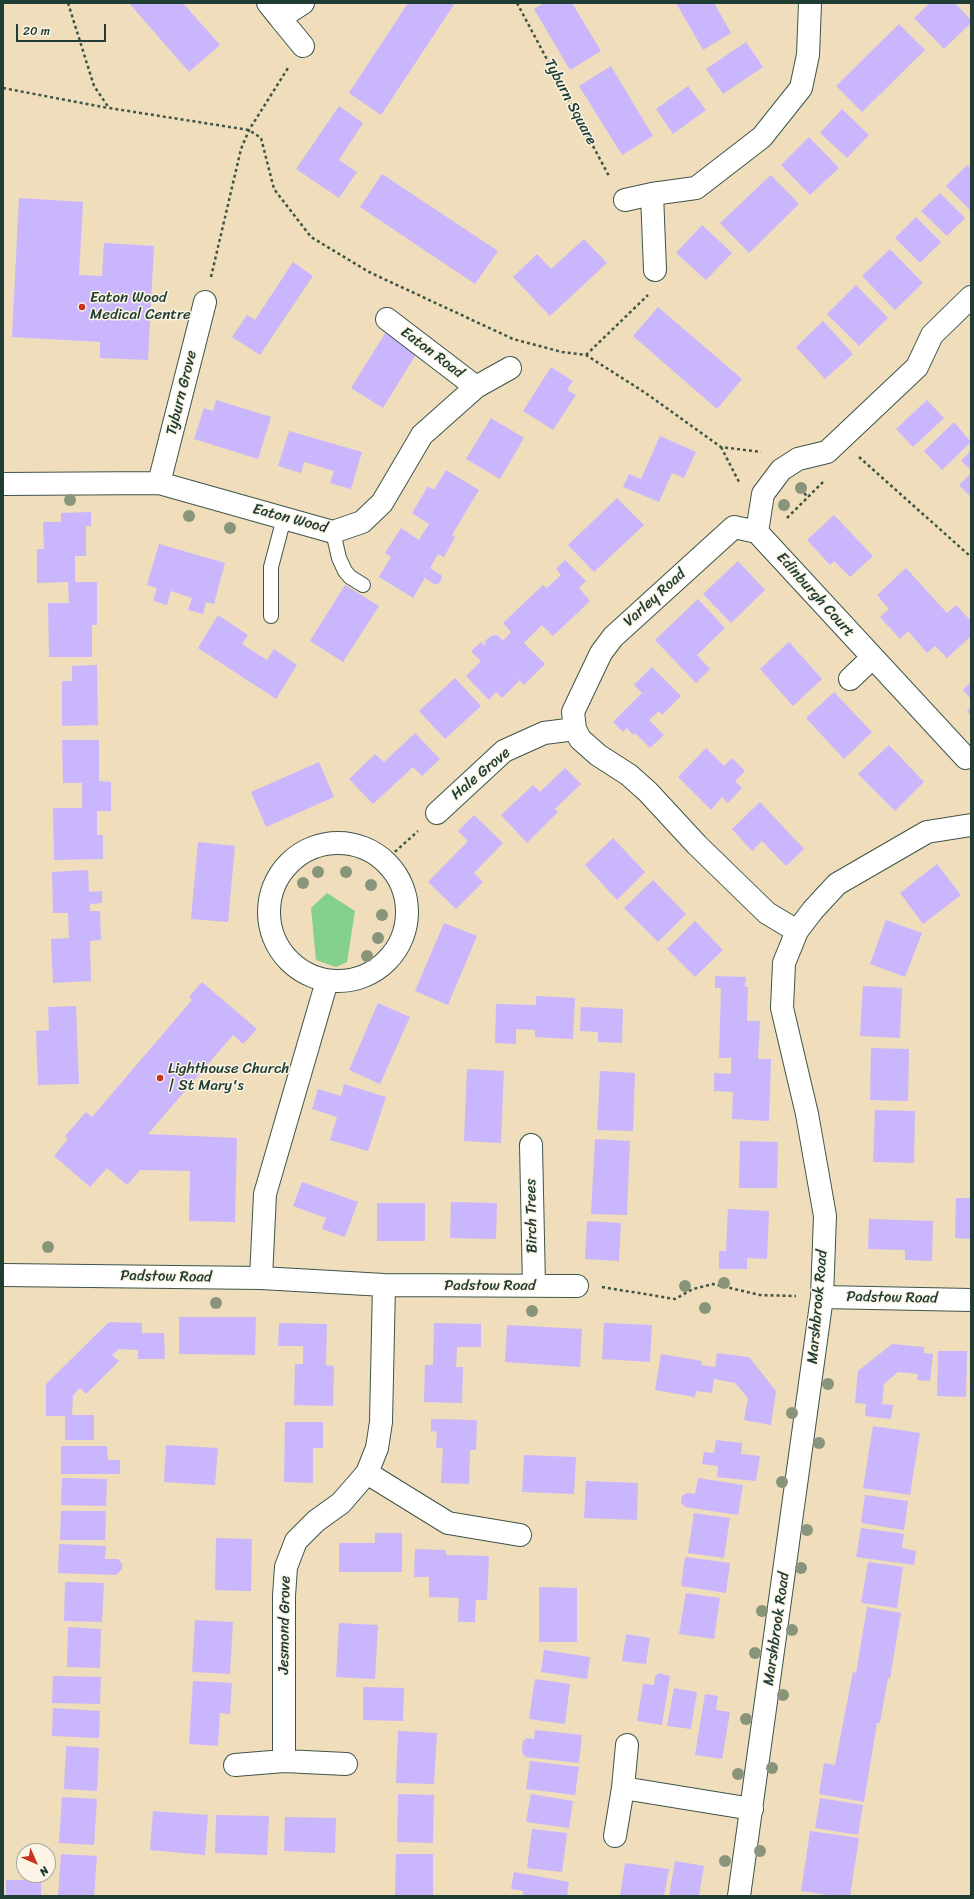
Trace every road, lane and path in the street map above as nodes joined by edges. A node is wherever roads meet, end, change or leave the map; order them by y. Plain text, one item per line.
1 (68, 3) edge
2 (303, 3) edge
3 (517, 3) edge
4 (810, 3) edge
5 (274, 11) edge
6 (303, 46) joint
7 (3, 88) edge
8 (109, 108) junction
9 (249, 130) junction
10 (652, 194) junction
11 (625, 200) joint
12 (655, 270) joint
13 (971, 297) edge
14 (205, 302) joint
15 (387, 319) dead end
16 (586, 355) junction
17 (510, 368) dead end
18 (476, 387) junction
19 (854, 452) dead end
20 (780, 470) junction
21 (159, 483) junction
22 (3, 484) edge
23 (808, 497) dead end
24 (284, 518) junction
25 (333, 532) junction
26 (757, 532) junction
27 (971, 556) edge
28 (364, 585) dead end
29 (271, 616) dead end
30 (872, 658) junction
31 (850, 679) dead end
32 (575, 729) junction
33 (966, 758) dead end
34 (437, 813) joint
35 (971, 825) edge
36 (386, 860) junction
37 (798, 931) junction
38 (327, 981) junction
39 (531, 1146) dead end
40 (3, 1275) edge
41 (262, 1278) junction
42 (384, 1285) junction
43 (534, 1286) junction
44 (577, 1286) joint
45 (822, 1297) junction
46 (971, 1300) edge
47 (367, 1473) junction
48 (520, 1535) dead end
49 (627, 1744) dead end
50 (284, 1761) junction
51 (346, 1764) dead end
52 (234, 1765) dead end
53 (623, 1788) junction
54 (752, 1809) junction
55 (615, 1836) dead end
56 (739, 1896) edge

1 - 8 path
2 - 5 street
3 - 11 path, Tyburn Square
4 - 10 street
5 - 6 street
6 - 9 path
7 - 8 path
8 - 9 path
9 - 14 path
9 - 16 path
10 - 11 street
10 - 12 street
12 - 16 path
13 - 20 street
14 - 21 street, Tyburn Grove
15 - 18 street, Eaton Road
16 - 20 path
17 - 18 street, Eaton Wood
18 - 25 street, Eaton Wood
19 - 27 path
20 - 23 path
20 - 26 street
21 - 22 street, Eaton Wood
21 - 24 street, Eaton Wood
24 - 25 street, Eaton Wood
24 - 29 lane
25 - 28 lane
26 - 30 street, Edinburgh Court
26 - 32 street, Varley Road
30 - 31 street
30 - 33 street, Edinburgh Court
32 - 34 street, Hale Grove
32 - 37 street
34 - 36 path
35 - 37 street, Marshbrook Road
36 - 38 street
36 - 38 street
37 - 45 street, Marshbrook Road
38 - 41 street
39 - 43 street, Birch Trees
40 - 41 street, Padstow Road
41 - 42 street, Padstow Road
42 - 43 street, Padstow Road
42 - 47 street, Jesmond Grove
43 - 44 street, Padstow Road
44 - 45 path
45 - 46 street, Padstow Road
45 - 54 street, Marshbrook Road
47 - 48 street
47 - 50 street, Jesmond Grove
49 - 53 street
50 - 51 street
50 - 52 street
53 - 54 street
53 - 55 street
54 - 56 street, Marshbrook Road

